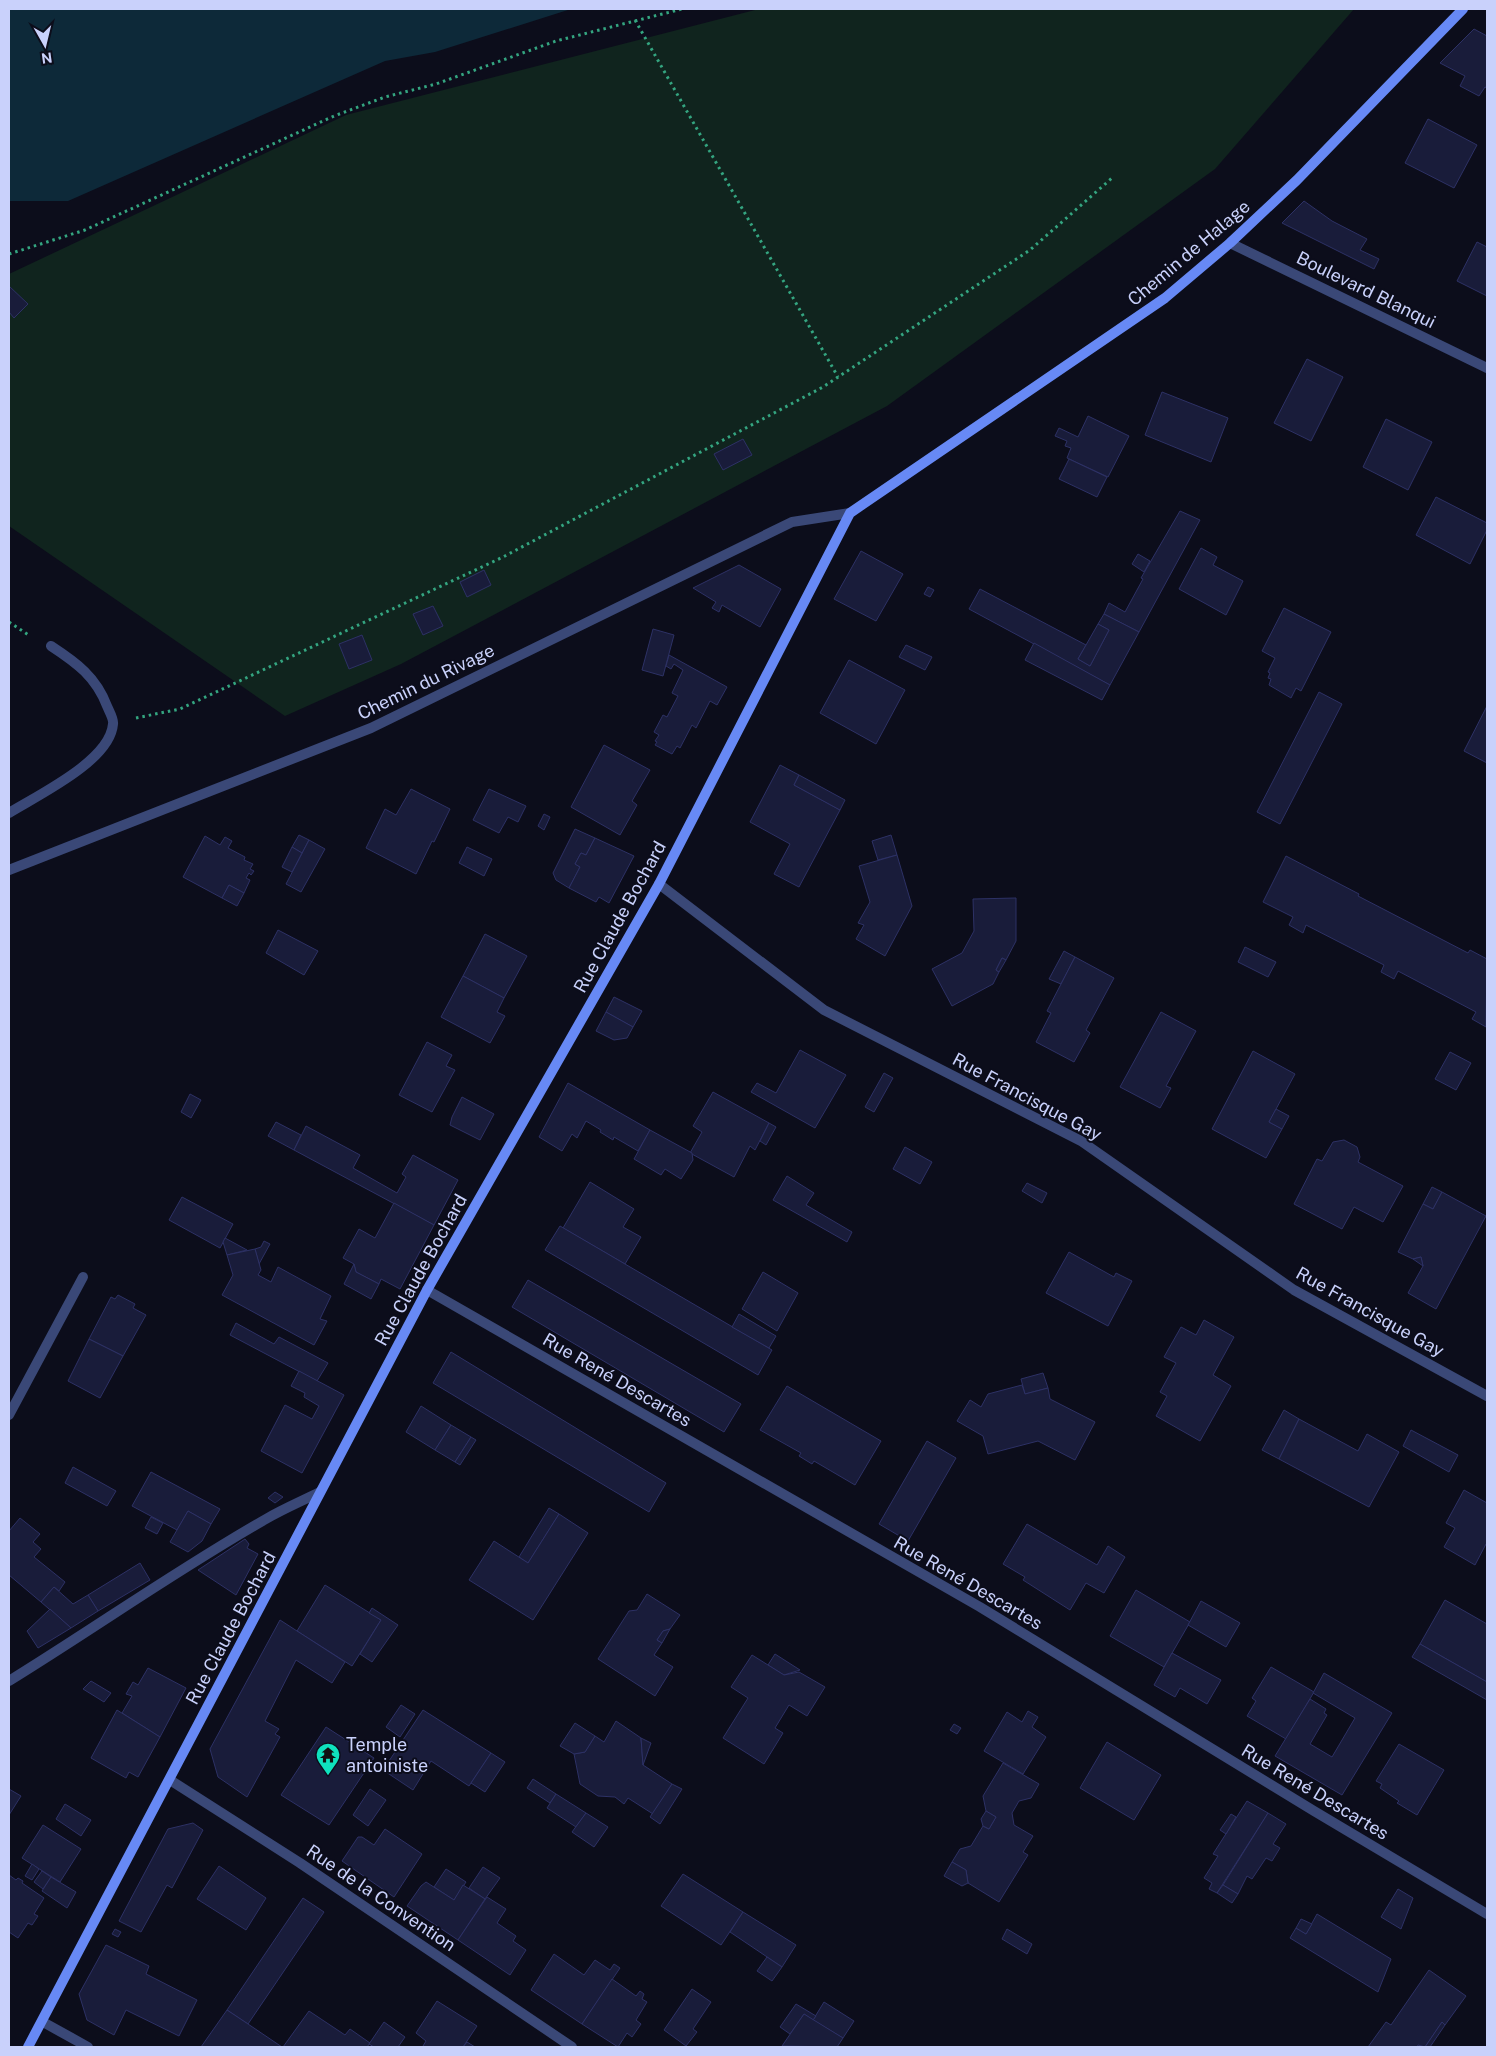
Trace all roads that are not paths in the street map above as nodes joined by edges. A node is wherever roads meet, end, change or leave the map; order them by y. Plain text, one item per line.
1 (1463, 9) edge
2 (1230, 243) junction
3 (1487, 368) edge
4 (850, 513) junction
5 (51, 646) dead end
6 (9, 814) edge
7 (9, 870) edge
8 (659, 884) junction
9 (83, 1277) dead end
10 (427, 1290) junction
11 (1487, 1396) edge
12 (9, 1415) edge
13 (320, 1492) junction
14 (9, 1681) edge
15 (170, 1780) junction
16 (1487, 1914) edge
17 (43, 2022) junction
18 (28, 2047) edge
19 (88, 2047) edge
20 (572, 2047) edge

1 - 2 main road, Chemin de Halage
2 - 3 street, Boulevard Blanqui
2 - 4 main road, Chemin de Halage
4 - 7 street, Chemin du Rivage
4 - 8 main road, Rue Claude Bochard
5 - 6 street
8 - 10 main road, Rue Claude Bochard
8 - 11 street, Rue Francisque Gay
9 - 12 street
10 - 13 main road, Rue Claude Bochard
10 - 16 street, Rue René Descartes
13 - 14 street
13 - 15 main road, Rue Claude Bochard
15 - 17 main road, Rue Claude Bochard
15 - 20 street, Rue de la Convention
17 - 18 main road, Rue Claude Bochard
17 - 19 street

